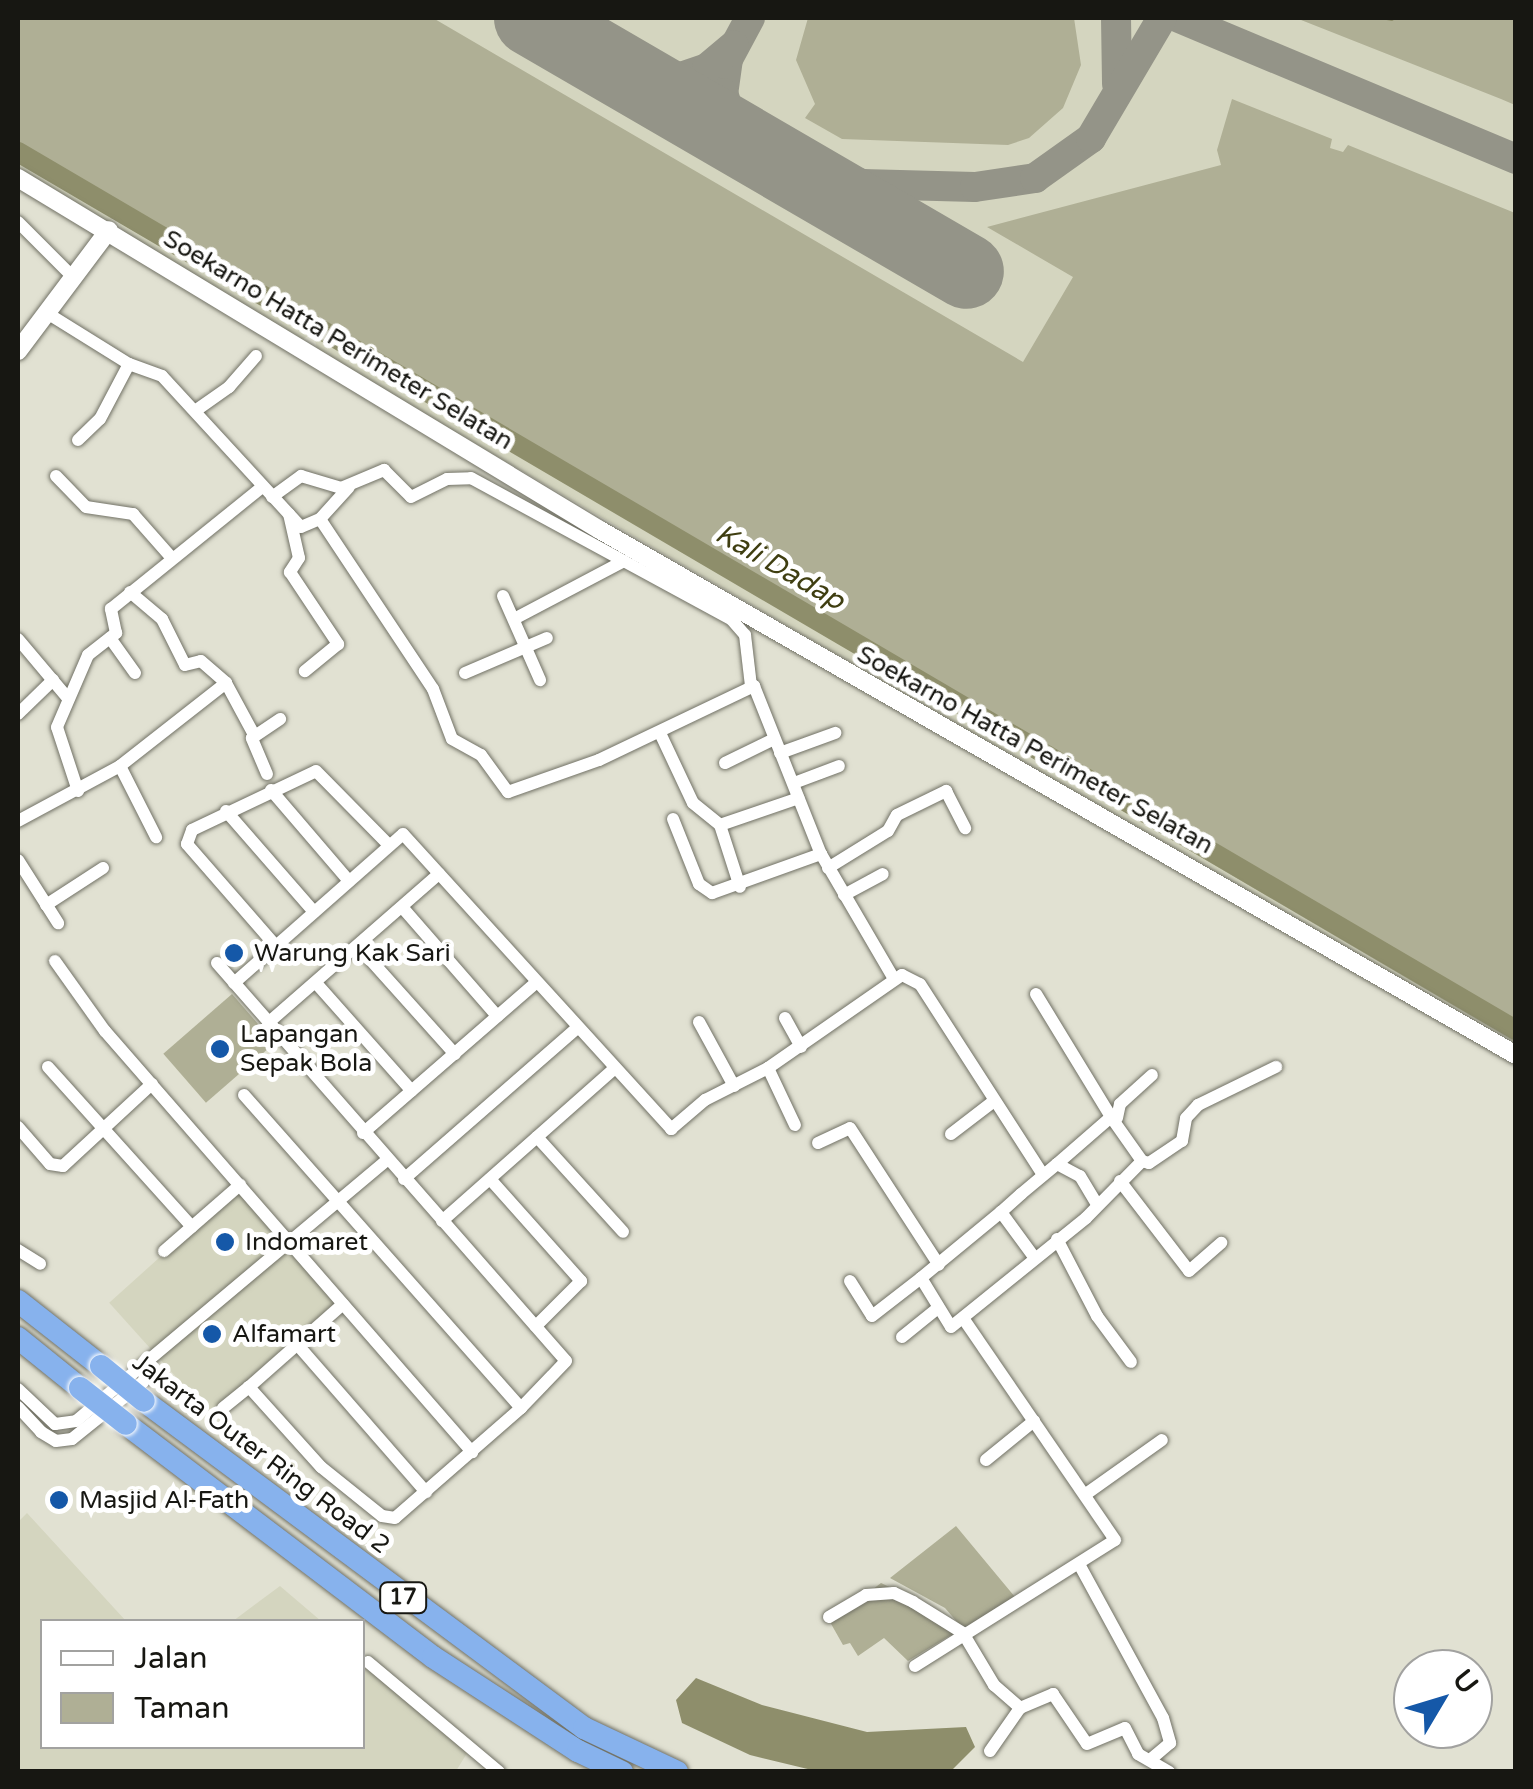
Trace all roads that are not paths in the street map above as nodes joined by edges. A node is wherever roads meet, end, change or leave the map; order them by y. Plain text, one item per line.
1 (18, 178) edge
2 (18, 222) edge
3 (109, 230) junction
4 (73, 277) junction
5 (47, 313) junction
6 (18, 351) edge
7 (256, 356) dead end
8 (129, 364) junction
9 (195, 411) junction
10 (78, 440) dead end
11 (56, 476) dead end
12 (350, 486) junction
13 (267, 492) junction
14 (289, 514) junction
15 (320, 519) junction
16 (170, 556) junction
17 (624, 560) junction
18 (130, 592) junction
19 (504, 596) dead end
20 (514, 619) junction
21 (110, 638) junction
22 (547, 638) dead end
23 (18, 639) edge
24 (525, 647) junction
25 (305, 671) dead end
26 (136, 673) dead end
27 (465, 673) dead end
28 (53, 680) junction
29 (540, 680) dead end
30 (226, 683) junction
31 (751, 686) junction
32 (66, 696) junction
33 (18, 714) edge
34 (280, 719) dead end
35 (254, 733) junction
36 (660, 733) junction
37 (836, 733) dead end
38 (777, 746) junction
39 (725, 762) dead end
40 (120, 766) junction
41 (839, 766) dead end
42 (267, 774) dead end
43 (794, 783) junction
44 (271, 790) junction
45 (78, 791) junction
46 (799, 798) junction
47 (226, 811) junction
48 (673, 818) dead end
49 (18, 821) edge
50 (720, 826) junction
51 (965, 828) dead end
52 (156, 837) dead end
53 (387, 842) junction
54 (18, 860) edge
55 (824, 861) junction
56 (103, 868) dead end
57 (439, 874) junction
58 (883, 874) dead end
59 (349, 882) junction
60 (740, 887) junction
61 (844, 895) junction
62 (46, 905) junction
63 (402, 907) junction
64 (314, 912) junction
65 (58, 923) dead end
66 (275, 945) junction
67 (358, 946) junction
68 (55, 961) dead end
69 (217, 963) dead end
70 (894, 979) junction
71 (316, 982) junction
72 (537, 982) junction
73 (234, 983) junction
74 (1036, 994) dead end
75 (497, 1016) junction
76 (785, 1018) dead end
77 (698, 1022) dead end
78 (268, 1024) junction
79 (578, 1027) junction
80 (801, 1047) junction
81 (454, 1054) junction
82 (1516, 1055) edge
83 (48, 1067) dead end
84 (1276, 1067) dead end
85 (615, 1068) junction
86 (768, 1068) junction
87 (1152, 1075) dead end
88 (152, 1084) junction
89 (734, 1086) junction
90 (412, 1091) junction
91 (244, 1095) dead end
92 (994, 1101) junction
93 (1114, 1117) junction
94 (795, 1125) dead end
95 (18, 1127) edge
96 (104, 1129) junction
97 (363, 1133) junction
98 (951, 1134) dead end
99 (536, 1137) junction
100 (818, 1143) dead end
101 (387, 1160) junction
102 (1142, 1160) junction
103 (1058, 1164) junction
104 (1043, 1175) junction
105 (404, 1179) junction
106 (490, 1179) junction
107 (1120, 1181) junction
108 (240, 1185) junction
109 (338, 1202) junction
110 (1096, 1203) junction
111 (1001, 1212) junction
112 (442, 1222) junction
113 (192, 1227) junction
114 (622, 1232) dead end
115 (1057, 1239) junction
116 (1221, 1243) dead end
117 (290, 1244) junction
118 (18, 1250) edge
119 (164, 1251) dead end
120 (1034, 1257) junction
121 (40, 1264) dead end
122 (938, 1265) junction
123 (921, 1278) junction
124 (850, 1281) dead end
125 (18, 1301) edge
126 (343, 1304) junction
127 (938, 1308) junction
128 (965, 1322) junction
129 (536, 1326) junction
130 (902, 1336) dead end
131 (18, 1338) edge
132 (296, 1344) junction
133 (1131, 1362) dead end
134 (150, 1366) junction
135 (249, 1387) junction
136 (18, 1389) edge
137 (18, 1407) edge
138 (223, 1408) dead end
139 (521, 1408) junction
140 (1034, 1421) junction
141 (1162, 1440) dead end
142 (472, 1452) junction
143 (986, 1460) dead end
144 (426, 1492) junction
145 (1086, 1494) junction
146 (1079, 1564) junction
147 (829, 1617) dead end
148 (963, 1633) junction
149 (368, 1662) dead end
150 (915, 1666) dead end
151 (1020, 1708) junction
152 (990, 1751) dead end
153 (1152, 1758) junction
154 (499, 1772) edge
155 (622, 1772) edge
156 (677, 1772) edge
157 (1169, 1772) edge

1 - 3 main road, Soekarno Hatta Perimeter Selatan
2 - 4 street
3 - 4 main road
3 - 82 main road, Soekarno Hatta Perimeter Selatan
4 - 5 main road
5 - 6 main road
5 - 8 street
7 - 9 street
8 - 9 street
8 - 10 street
9 - 13 street
11 - 16 street
12 - 13 street
12 - 15 street
12 - 17 street
13 - 14 street
13 - 16 street
14 - 15 street
14 - 25 street
15 - 36 street
16 - 18 street
17 - 20 street
17 - 31 street
18 - 21 street
18 - 30 street
19 - 20 street
20 - 24 street
21 - 26 street
21 - 32 street
22 - 24 street
23 - 28 street
24 - 27 street
24 - 29 street
28 - 32 street
28 - 33 street
30 - 35 street
30 - 40 street
31 - 36 street
31 - 38 street
32 - 45 street
34 - 35 street
35 - 42 street
36 - 50 street
37 - 38 street
38 - 39 street
38 - 43 street
40 - 45 street
40 - 52 street
41 - 43 street
43 - 46 street
44 - 47 street
44 - 53 street
44 - 59 street
45 - 49 street
46 - 50 street
46 - 55 street
47 - 64 street
47 - 66 street
48 - 60 street
50 - 60 street
51 - 55 street
53 - 57 street
53 - 59 street
54 - 62 street
55 - 60 street
55 - 61 street
56 - 62 street
57 - 63 street
57 - 72 street
58 - 61 street
59 - 64 street
61 - 70 street
62 - 65 street
63 - 67 street
63 - 75 street
64 - 66 street
66 - 73 street
67 - 71 street
67 - 81 street
68 - 88 street
69 - 73 street
70 - 80 street
70 - 92 street
71 - 78 street
71 - 90 street
72 - 75 street
72 - 79 street
73 - 78 street
74 - 93 street
75 - 81 street
76 - 80 street
77 - 89 street
78 - 97 street
79 - 85 street
79 - 105 street
80 - 86 street
81 - 90 street
83 - 96 street
84 - 102 street
85 - 89 street
85 - 99 street
86 - 89 street
86 - 94 street
87 - 93 street
88 - 96 street
88 - 108 street
90 - 97 street
91 - 109 street
92 - 98 street
92 - 104 street
93 - 102 street
93 - 103 street
95 - 96 street
96 - 113 street
97 - 101 street
99 - 106 street
99 - 114 street
100 - 122 street
101 - 105 street
101 - 109 street
102 - 107 street
103 - 104 street
103 - 110 street
104 - 111 street
105 - 112 street
106 - 112 street
106 - 129 street
107 - 110 street
107 - 116 street
108 - 113 street
108 - 117 street
109 - 117 street
109 - 139 street
110 - 115 street
111 - 120 street
111 - 122 street
112 - 129 street
113 - 119 street
115 - 120 street
115 - 133 street
117 - 126 street
117 - 134 street
118 - 121 street
120 - 128 street
122 - 123 street
123 - 124 street
123 - 127 street
125 - 156 highway, Jakarta Outer Ring Road 2 / 17, bridge
126 - 132 street
126 - 142 street
127 - 128 street
127 - 130 street
128 - 140 street
129 - 139 street
131 - 155 highway, 17, bridge
132 - 135 street
132 - 144 street
134 - 136 street
134 - 137 street
135 - 138 street
135 - 144 street
139 - 142 street
140 - 143 street
140 - 145 street
141 - 145 street
142 - 144 street
145 - 146 street
146 - 148 street
146 - 153 street
147 - 148 street
148 - 150 street
148 - 151 street
149 - 154 street
151 - 152 street
151 - 153 street
153 - 157 street

